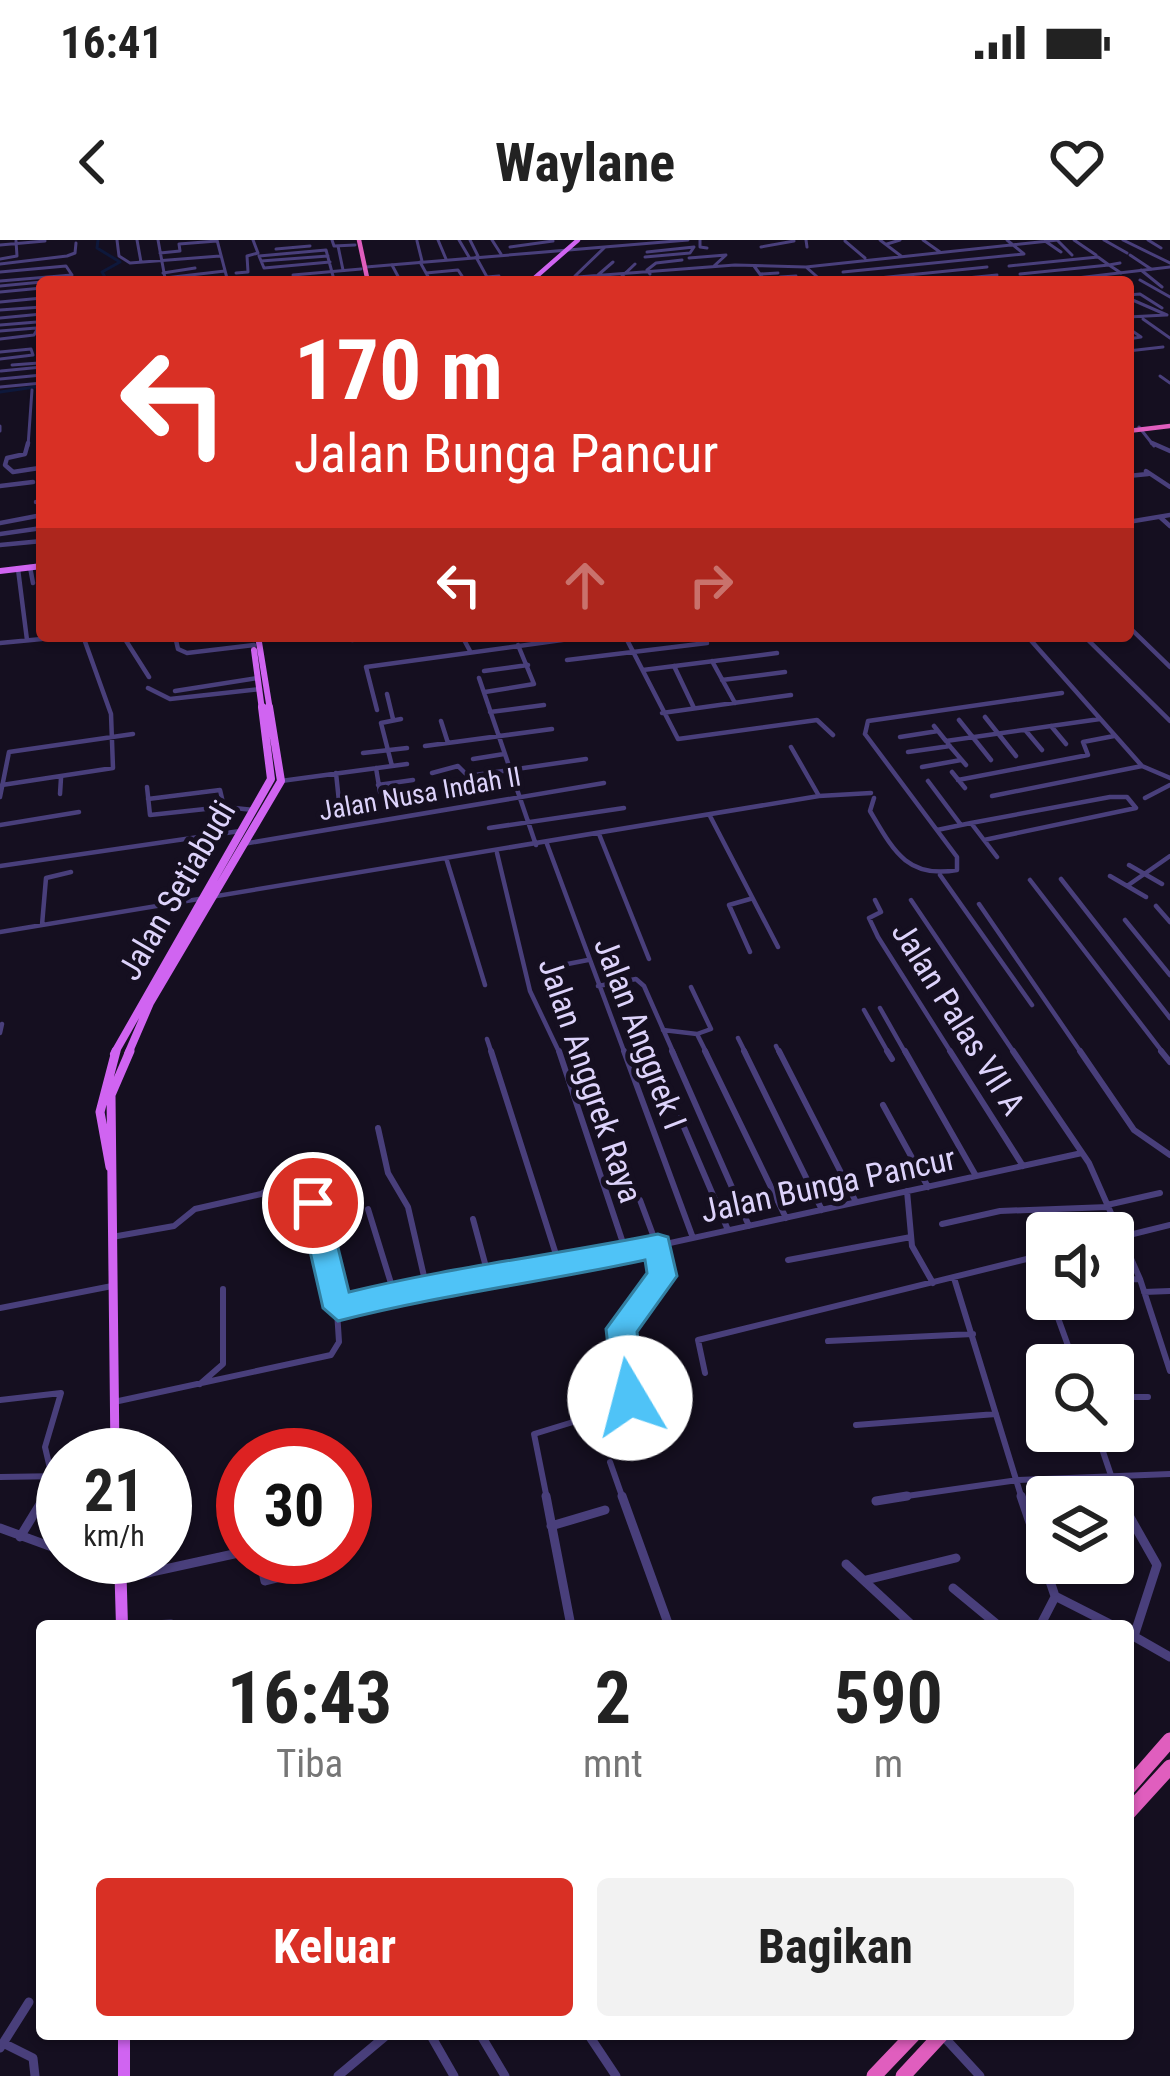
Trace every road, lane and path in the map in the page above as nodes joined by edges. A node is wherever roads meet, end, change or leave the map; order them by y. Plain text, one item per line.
1 (116, 240) edge
2 (137, 240) edge
3 (217, 240) edge
4 (253, 240) edge
5 (271, 240) edge
6 (289, 240) edge
7 (332, 240) edge
8 (438, 240) edge
9 (459, 240) edge
10 (470, 240) edge
11 (491, 240) edge
12 (506, 240) edge
13 (580, 240) edge
14 (688, 240) edge
15 (806, 240) edge
16 (900, 240) edge
17 (956, 240) edge
18 (983, 240) edge
19 (991, 240) edge
20 (1007, 240) edge
21 (1058, 240) edge
22 (1074, 240) edge
23 (1104, 240) edge
24 (1148, 240) edge
25 (40, 241) edge
26 (196, 241) edge
27 (417, 241) edge
28 (679, 241) edge
29 (786, 241) edge
30 (794, 241) edge
31 (845, 241) edge
32 (883, 241) edge
33 (1047, 241) edge
34 (1125, 241) edge
35 (1138, 241) edge
36 (16, 242) edge
37 (356, 242) edge
38 (553, 242) edge
39 (662, 242) edge
40 (922, 242) edge
41 (972, 242) edge
42 (76, 243) edge
43 (697, 243) edge
44 (0, 244) edge
45 (652, 244) junction
46 (1014, 244) junction
47 (338, 246) junction
48 (292, 247) junction
49 (510, 247) junction
50 (761, 247) dead end
51 (807, 247) dead end
52 (1116, 247) junction
53 (311, 248) edge
54 (604, 248) junction
55 (706, 248) dead end
56 (980, 248) junction
57 (1102, 248) dead end
58 (570, 249) junction
59 (970, 249) junction
60 (995, 250) junction
61 (160, 251) edge
62 (277, 251) junction
63 (940, 252) junction
64 (1151, 252) junction
65 (404, 253) dead end
66 (514, 253) junction
67 (932, 253) junction
68 (1061, 253) dead end
69 (1127, 253) junction
70 (501, 254) junction
71 (219, 255) junction
72 (1072, 255) dead end
73 (901, 256) junction
74 (201, 257) junction
75 (474, 257) junction
76 (1098, 257) junction
77 (446, 260) junction
78 (867, 260) junction
79 (978, 260) junction
80 (0, 261) edge
81 (328, 261) junction
82 (421, 261) junction
83 (261, 262) junction
84 (613, 262) dead end
85 (142, 263) junction
86 (407, 263) junction
87 (635, 264) dead end
88 (669, 264) dead end
89 (392, 265) junction
90 (880, 265) dead end
91 (1109, 265) junction
92 (754, 266) junction
93 (873, 266) junction
94 (1009, 266) junction
95 (806, 267) junction
96 (987, 267) junction
97 (1169, 267) edge
98 (195, 268) dead end
99 (363, 268) junction
100 (712, 268) junction
101 (832, 268) dead end
102 (1151, 269) junction
103 (343, 270) junction
104 (1141, 270) junction
105 (223, 271) junction
106 (35, 272) dead end
107 (163, 273) junction
108 (236, 273) dead end
109 (426, 273) junction
110 (666, 273) junction
111 (1121, 273) junction
112 (293, 274) dead end
113 (650, 274) junction
114 (760, 274) joint
115 (778, 274) dead end
116 (1020, 274) junction
117 (333, 275) edge
118 (641, 275) joint
119 (998, 275) joint
120 (71, 276) edge
121 (166, 276) edge
122 (189, 276) edge
123 (225, 276) edge
124 (364, 276) edge
125 (398, 276) edge
126 (428, 276) edge
127 (462, 276) dead end
128 (486, 276) edge
129 (540, 276) edge
130 (576, 276) edge
131 (597, 276) edge
132 (618, 276) edge
133 (634, 276) edge
134 (816, 276) edge
135 (846, 276) edge
136 (899, 276) edge
137 (988, 276) edge
138 (1023, 276) edge
139 (1095, 276) edge
140 (1, 279) edge
141 (36, 279) edge
142 (1141, 280) dead end
143 (36, 283) edge
144 (36, 285) edge
145 (1153, 289) junction
146 (16, 290) junction
147 (1134, 295) edge
148 (1170, 297) edge
149 (36, 298) edge
150 (15, 300) junction
151 (1134, 301) edge
152 (0, 302) edge
153 (36, 307) edge
154 (15, 309) junction
155 (1159, 309) junction
156 (0, 310) edge
157 (1169, 315) edge
158 (1134, 316) edge
159 (1140, 316) junction
160 (36, 321) edge
161 (36, 321) edge
162 (0, 325) edge
163 (36, 327) edge
164 (1170, 338) edge
165 (0, 339) edge
166 (1163, 347) dead end
167 (1134, 349) edge
168 (0, 352) edge
169 (33, 355) junction
170 (0, 359) edge
171 (36, 359) edge
172 (36, 363) edge
173 (12, 365) dead end
174 (36, 368) edge
175 (1, 371) edge
176 (36, 376) edge
177 (1160, 376) dead end
178 (0, 379) edge
179 (36, 383) edge
180 (1170, 383) edge
181 (0, 387) edge
182 (32, 390) dead end
183 (1170, 425) edge
184 (1140, 428) junction
185 (1134, 429) edge
186 (1170, 451) edge
187 (3, 465) edge
188 (36, 468) edge
189 (1134, 475) edge
190 (33, 482) dead end
191 (0, 486) edge
192 (1170, 488) edge
193 (9, 510) dead end
194 (1170, 514) edge
195 (36, 516) edge
196 (1160, 518) junction
197 (1134, 520) edge
198 (0, 523) edge
199 (1170, 526) edge
200 (36, 529) edge
201 (0, 533) edge
202 (36, 542) edge
203 (0, 545) edge
204 (36, 565) edge
205 (36, 566) edge
206 (30, 567) junction
207 (19, 568) junction
208 (0, 569) edge
209 (33, 583) dead end
210 (1134, 632) edge
211 (36, 639) edge
212 (27, 640) junction
213 (85, 642) edge
214 (127, 642) edge
215 (176, 642) edge
216 (241, 642) edge
217 (255, 642) edge
218 (256, 642) edge
219 (465, 642) edge
220 (501, 642) edge
221 (526, 642) edge
222 (628, 642) edge
223 (1031, 642) edge
224 (1090, 642) edge
225 (0, 643) edge
226 (706, 643) dead end
227 (518, 645) junction
228 (503, 647) junction
229 (388, 650) dead end
230 (470, 651) junction
231 (632, 651) junction
232 (777, 653) dead end
233 (567, 660) dead end
234 (392, 662) junction
235 (712, 662) junction
236 (528, 665) junction
237 (674, 666) junction
238 (1170, 667) edge
239 (642, 670) junction
240 (484, 671) dead end
241 (784, 672) dead end
242 (149, 677) dead end
243 (258, 678) junction
244 (479, 678) dead end
245 (722, 680) junction
246 (148, 688) dead end
247 (260, 689) junction
248 (175, 691) dead end
249 (485, 692) junction
250 (1068, 692) junction
251 (387, 694) dead end
252 (791, 695) dead end
253 (735, 703) junction
254 (544, 705) dead end
255 (694, 708) junction
256 (377, 710) dead end
257 (490, 712) junction
258 (662, 713) junction
259 (985, 717) dead end
260 (1100, 718) junction
261 (959, 720) dead end
262 (441, 721) dead end
263 (1170, 721) edge
264 (1051, 726) junction
265 (1024, 728) junction
266 (552, 729) dead end
267 (997, 732) junction
268 (133, 734) dead end
269 (833, 735) dead end
270 (499, 736) junction
271 (972, 736) junction
272 (1115, 736) junction
273 (114, 737) junction
274 (901, 737) dead end
275 (448, 743) junction
276 (948, 743) junction
277 (1066, 744) dead end
278 (425, 746) dead end
279 (791, 747) dead end
280 (407, 748) dead end
281 (386, 750) junction
282 (1042, 750) dead end
283 (908, 752) dead end
284 (363, 753) dead end
285 (503, 754) junction
286 (1016, 756) dead end
287 (586, 758) dead end
288 (473, 759) dead end
289 (992, 760) dead end
290 (407, 764) dead end
291 (392, 766) junction
292 (1142, 766) junction
293 (922, 767) dead end
294 (376, 768) junction
295 (509, 771) junction
296 (432, 772) dead end
297 (952, 772) dead end
298 (336, 773) junction
299 (61, 778) junction
300 (413, 780) dead end
301 (958, 780) junction
302 (281, 781) junction
303 (1170, 781) edge
304 (928, 782) dead end
305 (604, 783) dead end
306 (2, 785) edge
307 (147, 787) dead end
308 (964, 788) dead end
309 (61, 794) dead end
310 (819, 796) junction
311 (992, 796) dead end
312 (0, 797) edge
313 (518, 797) junction
314 (1145, 798) dead end
315 (148, 799) junction
316 (224, 807) junction
317 (624, 808) dead end
318 (1045, 809) junction
319 (254, 810) junction
320 (340, 811) dead end
321 (79, 812) dead end
322 (710, 816) junction
323 (527, 822) junction
324 (971, 823) junction
325 (0, 825) edge
326 (962, 825) junction
327 (1060, 826) junction
328 (489, 828) dead end
329 (241, 830) junction
330 (937, 830) junction
331 (599, 834) junction
332 (984, 840) junction
333 (242, 844) junction
334 (547, 844) junction
335 (536, 846) junction
336 (496, 853) junction
337 (1170, 856) edge
338 (997, 857) dead end
339 (447, 861) junction
340 (1129, 865) dead end
341 (0, 866) edge
342 (71, 872) dead end
343 (940, 874) junction
344 (1144, 874) junction
345 (1110, 876) dead end
346 (1061, 879) dead end
347 (1030, 880) dead end
348 (1162, 884) dead end
349 (1126, 886) junction
350 (206, 898) junction
351 (753, 898) junction
352 (1146, 898) dead end
353 (875, 900) dead end
354 (911, 900) dead end
355 (979, 904) dead end
356 (1156, 906) dead end
357 (1125, 920) dead end
358 (1170, 922) edge
359 (42, 925) junction
360 (0, 932) edge
361 (778, 947) dead end
362 (750, 952) dead end
363 (649, 959) dead end
364 (588, 960) junction
365 (547, 968) dead end
366 (1170, 975) edge
367 (485, 985) dead end
368 (598, 986) junction
369 (691, 986) dead end
370 (1032, 1005) dead end
371 (880, 1008) dead end
372 (864, 1010) dead end
373 (1170, 1018) edge
374 (663, 1030) junction
375 (893, 1031) junction
376 (698, 1034) junction
377 (878, 1034) junction
378 (738, 1038) dead end
379 (487, 1039) dead end
380 (776, 1046) dead end
381 (892, 1059) dead end
382 (1170, 1062) edge
383 (883, 1105) dead end
384 (680, 1118) dead end
385 (377, 1128) dead end
386 (1082, 1154) junction
387 (1170, 1155) edge
388 (291, 1166) dead end
389 (1023, 1166) junction
390 (976, 1176) junction
391 (928, 1187) junction
392 (907, 1191) junction
393 (1160, 1193) dead end
394 (640, 1200) dead end
395 (856, 1202) junction
396 (313, 1203) dead end
397 (1107, 1206) junction
398 (368, 1209) dead end
399 (822, 1210) junction
400 (1109, 1212) edge
401 (786, 1218) junction
402 (472, 1220) dead end
403 (942, 1224) dead end
404 (1170, 1225) edge
405 (748, 1226) junction
406 (728, 1230) junction
407 (1134, 1234) edge
408 (910, 1237) junction
409 (111, 1238) junction
410 (693, 1238) junction
411 (658, 1246) junction
412 (626, 1252) junction
413 (1026, 1259) edge
414 (788, 1260) dead end
415 (560, 1268) junction
416 (1134, 1269) edge
417 (489, 1278) junction
418 (954, 1278) junction
419 (1134, 1279) edge
420 (1140, 1279) junction
421 (933, 1283) junction
422 (112, 1286) junction
423 (426, 1286) junction
424 (223, 1289) dead end
425 (1170, 1291) edge
426 (1144, 1292) junction
427 (394, 1293) junction
428 (0, 1308) edge
429 (338, 1308) junction
430 (973, 1334) junction
431 (829, 1341) dead end
432 (1167, 1351) edge
433 (1170, 1371) edge
434 (705, 1373) dead end
435 (197, 1386) junction
436 (1134, 1397) edge
437 (1148, 1397) dead end
438 (0, 1400) edge
439 (114, 1402) junction
440 (997, 1414) junction
441 (595, 1417) junction
442 (856, 1425) dead end
443 (51, 1428) edge
444 (114, 1428) edge
445 (1102, 1452) edge
446 (1109, 1474) junction
447 (1170, 1474) edge
448 (36, 1476) edge
449 (0, 1477) edge
450 (1018, 1480) junction
451 (876, 1501) dead end
452 (604, 1510) dead end
453 (36, 1511) edge
454 (551, 1526) junction
455 (0, 1528) edge
456 (20, 1537) junction
457 (36, 1543) edge
458 (956, 1558) dead end
459 (846, 1564) dead end
460 (866, 1580) junction
461 (121, 1584) edge
462 (953, 1588) dead end
463 (1055, 1596) junction
464 (122, 1620) edge
465 (570, 1620) edge
466 (667, 1620) edge
467 (907, 1620) edge
468 (992, 1620) edge
469 (1043, 1620) edge
470 (1102, 1620) edge
471 (1134, 1626) edge
472 (1134, 1636) edge
473 (1170, 1657) edge
474 (1170, 1740) edge
475 (1170, 1767) edge
476 (1134, 1781) edge
477 (1134, 1807) edge
478 (29, 2002) dead end
479 (124, 2040) edge
480 (381, 2040) edge
481 (433, 2040) edge
482 (484, 2040) edge
483 (592, 2040) edge
484 (908, 2040) edge
485 (936, 2040) edge
486 (947, 2040) edge
487 (2, 2045) edge
488 (35, 2076) edge
489 (124, 2076) edge
490 (338, 2076) edge
491 (454, 2076) edge
492 (505, 2076) edge
493 (616, 2076) edge
494 (874, 2076) edge
495 (903, 2076) edge
496 (980, 2076) edge

1 - 85 street
2 - 85 street
3 - 26 street
3 - 71 street
4 - 108 street
5 - 62 street
6 - 48 street
7 - 47 street
8 - 77 street
9 - 75 street
10 - 75 street
11 - 70 street
12 - 49 street
13 - 58 main road
14 - 28 street
15 - 51 street
16 - 32 street
17 - 59 street
18 - 60 street
19 - 60 street
20 - 46 street
21 - 33 street
21 - 72 street
22 - 76 street
23 - 52 street
24 - 64 street
25 - 36 street
26 - 61 street
26 - 74 street
27 - 82 street
28 - 39 street
29 - 30 street
29 - 50 street
31 - 78 street
32 - 73 street
33 - 46 street
33 - 68 street
34 - 35 street
34 - 64 street
36 - 44 street
36 - 80 street
37 - 47 street
37 - 99 highway
38 - 49 street
39 - 45 street
40 - 63 street
40 - 67 street
41 - 56 street
42 - 80 street
43 - 45 street
43 - 55 street
45 - 54 street
46 - 60 street
46 - 60 street
47 - 103 street
48 - 53 street
48 - 62 street
49 - 66 street
52 - 57 street
52 - 69 street
53 - 62 street
53 - 81 street
54 - 58 street
54 - 130 street
56 - 59 street
56 - 60 street
58 - 66 street
58 - 129 main road
59 - 63 street
60 - 79 street
60 - 94 street
61 - 74 street
61 - 85 street
61 - 107 street
62 - 83 street
63 - 67 street
64 - 97 street
65 - 86 street
66 - 70 street
67 - 73 street
69 - 91 street
69 - 102 street
70 - 75 street
71 - 74 street
71 - 105 street
73 - 78 street
75 - 77 street
75 - 128 street
76 - 91 street
76 - 94 street
77 - 82 street
78 - 93 street
78 - 95 street
79 - 96 street
79 - 135 street
81 - 83 street
81 - 83 street
81 - 117 street
82 - 86 street
82 - 109 street
84 - 131 street
86 - 89 street
87 - 132 street
88 - 110 street
89 - 99 street
89 - 125 street
90 - 93 street
91 - 111 street
91 - 116 street
92 - 95 street
92 - 100 street
92 - 114 street
93 - 101 street
94 - 116 street
95 - 134 street
96 - 119 street
96 - 136 street
97 - 102 street
98 - 107 street
99 - 103 street
99 - 124 highway
100 - 110 street
100 - 113 street
102 - 104 street
103 - 117 street
104 - 111 street
104 - 145 street
105 - 122 street
105 - 123 street
106 - 140 street
107 - 121 street
109 - 126 street
109 - 127 street
110 - 113 street
111 - 139 street
112 - 117 street
113 - 118 street
114 - 115 street
116 - 138 street
118 - 133 street
119 - 137 street
120 - 140 street
140 - 141 street
140 - 143 street
140 - 146 street
142 - 145 street
144 - 146 street
145 - 148 street
146 - 150 street
147 - 155 street
149 - 150 street
150 - 152 street
150 - 154 street
151 - 155 street
153 - 154 street
154 - 156 street
155 - 157 street
157 - 159 street
158 - 159 street
159 - 164 street
160 - 162 street
161 - 162 street
163 - 165 street
166 - 167 street
168 - 169 street
169 - 170 street
169 - 171 street
172 - 173 street
174 - 175 street
176 - 178 street
177 - 180 street
179 - 181 street
182 - 187 street
183 - 184 highway
184 - 185 highway
184 - 186 street
187 - 188 street
189 - 192 street
190 - 191 street
193 - 198 street
194 - 196 street
195 - 198 street
196 - 197 street
196 - 199 street
200 - 201 street
202 - 203 street
204 - 208 main road
205 - 206 main road
206 - 207 main road
206 - 209 street
207 - 208 main road
207 - 212 street
210 - 238 street
211 - 212 street
212 - 225 street
213 - 273 street
214 - 242 street
215 - 216 street
217 - 243 main road, Jalan Setiabudi
218 - 302 main road
219 - 230 street
220 - 228 street
221 - 227 street
222 - 231 street
223 - 250 street
224 - 263 street
226 - 231 street
227 - 228 street
227 - 236 street
228 - 230 street
229 - 234 street
230 - 234 street
231 - 233 street
231 - 239 street
232 - 235 street
234 - 256 street
235 - 237 street
235 - 245 street
236 - 240 street
236 - 249 street
237 - 239 street
237 - 255 street
239 - 258 street
241 - 245 street
243 - 247 main road, Jalan Setiabudi
243 - 248 street
244 - 249 street
245 - 253 street
246 - 247 street
247 - 319 main road, Jalan Setiabudi
249 - 257 street
250 - 260 street
250 - 330 street
251 - 281 street
252 - 253 street
253 - 255 street
254 - 257 street
255 - 258 street
257 - 270 street
258 - 269 street
259 - 267 street
260 - 264 street
260 - 272 street
261 - 271 street
262 - 275 street
264 - 265 street
264 - 277 street
265 - 267 street
265 - 282 street
266 - 270 street
267 - 271 street
267 - 286 street
268 - 273 street
270 - 275 street
270 - 285 street
271 - 276 street
271 - 289 street
272 - 292 street
272 - 301 street
273 - 299 street
273 - 306 street
274 - 276 street
275 - 278 street
276 - 283 street
276 - 293 street
279 - 310 street
280 - 281 street
281 - 284 street
281 - 291 street
285 - 288 street
285 - 295 street
287 - 295 street
290 - 291 street
291 - 294 street
292 - 303 street
292 - 311 street
294 - 298 street
294 - 300 street
295 - 296 street
295 - 313 street
297 - 301 street
298 - 302 street
298 - 320 street
299 - 306 street
299 - 309 street
301 - 308 street
302 - 333 main road, Jalan Setiabudi
303 - 314 street
304 - 326 street
305 - 313 street, Jalan Nusa Indah II
306 - 312 street
307 - 315 street
310 - 322 street
310 - 343 street
313 - 323 street
313 - 333 street, Jalan Nusa Indah II
315 - 316 street
315 - 316 street
316 - 319 street
317 - 323 street
318 - 324 street
318 - 327 street
318 - 327 street
319 - 329 main road, Jalan Setiabudi
321 - 325 street
322 - 331 street
322 - 351 street
323 - 328 street
323 - 335 street
324 - 326 street
324 - 332 street
326 - 330 street
327 - 332 street
329 - 341 street
329 - 350 main road, Jalan Setiabudi
330 - 343 street
331 - 334 street
331 - 363 street
332 - 338 street
333 - 350 main road, Jalan Setiabudi
334 - 335 street
334 - 364 street, Jalan Anggrek I
335 - 336 street
336 - 339 street
336 - 412 street, Jalan Anggrek Raya
337 - 344 street
339 - 350 street
339 - 367 street
340 - 344 street
342 - 359 street
343 - 370 street
344 - 348 street
344 - 349 street
345 - 349 street
346 - 373 street
347 - 382 street
349 - 352 street
350 - 359 street
350 - 409 main road, Jalan Setiabudi
351 - 361 street
351 - 362 street
353 - 389 street, Jalan Palas VII A
354 - 386 street
355 - 387 street
356 - 358 street
357 - 366 street
359 - 360 street
364 - 365 street
364 - 368 street, Jalan Anggrek I
368 - 374 street
368 - 410 street, Jalan Anggrek I
369 - 376 street
371 - 375 street
372 - 377 street
374 - 376 street
374 - 405 street
375 - 377 street
375 - 390 street
376 - 401 street
377 - 381 street
378 - 399 street
379 - 415 street
380 - 395 street
383 - 391 street
384 - 406 street
385 - 423 street
386 - 389 street, Jalan Bunga Pancur
386 - 397 street
388 - 409 street
389 - 390 street, Jalan Bunga Pancur
390 - 391 street, Jalan Bunga Pancur
391 - 392 street, Jalan Bunga Pancur
392 - 395 street, Jalan Bunga Pancur
392 - 408 street
393 - 397 street
394 - 411 street
395 - 399 street, Jalan Bunga Pancur
396 - 429 street
397 - 400 street
397 - 403 street
398 - 427 street
399 - 401 street, Jalan Bunga Pancur
401 - 405 street, Jalan Bunga Pancur
402 - 417 street
404 - 407 street
405 - 406 street, Jalan Bunga Pancur
406 - 410 street, Jalan Bunga Pancur
408 - 414 street
408 - 421 street
409 - 422 main road, Jalan Setiabudi
410 - 411 street, Jalan Bunga Pancur
411 - 412 street, Jalan Bunga Pancur
411 - 441 street
412 - 415 street, Jalan Bunga Pancur
413 - 418 street
415 - 417 street, Jalan Bunga Pancur
416 - 420 street
417 - 423 street, Jalan Bunga Pancur
418 - 421 street
418 - 430 street
419 - 420 street
420 - 426 street
421 - 434 street
422 - 428 street
422 - 439 main road, Jalan Setiabudi
423 - 427 street, Jalan Bunga Pancur
424 - 435 street
425 - 426 street
426 - 432 street
427 - 429 street, Jalan Bunga Pancur
429 - 435 street
430 - 431 street
430 - 440 street
432 - 433 street
435 - 439 street
436 - 437 street
438 - 443 street
439 - 444 main road, Jalan Setiabudi
440 - 442 street
440 - 450 street
441 - 454 street
441 - 466 street
445 - 446 street
446 - 447 street
446 - 450 street
446 - 471 street
448 - 449 street
450 - 451 street
450 - 463 street
452 - 454 street
453 - 456 street
454 - 465 street
455 - 456 street
456 - 457 street
458 - 460 street
459 - 460 street
460 - 467 street
461 - 464 main road
462 - 468 street
463 - 469 street
463 - 470 street
472 - 473 street
474 - 476 highway
475 - 477 highway
478 - 487 street
479 - 489 main road
480 - 490 street
481 - 491 street
482 - 492 street
483 - 493 street
484 - 494 highway
485 - 495 highway
486 - 496 street
487 - 488 street

